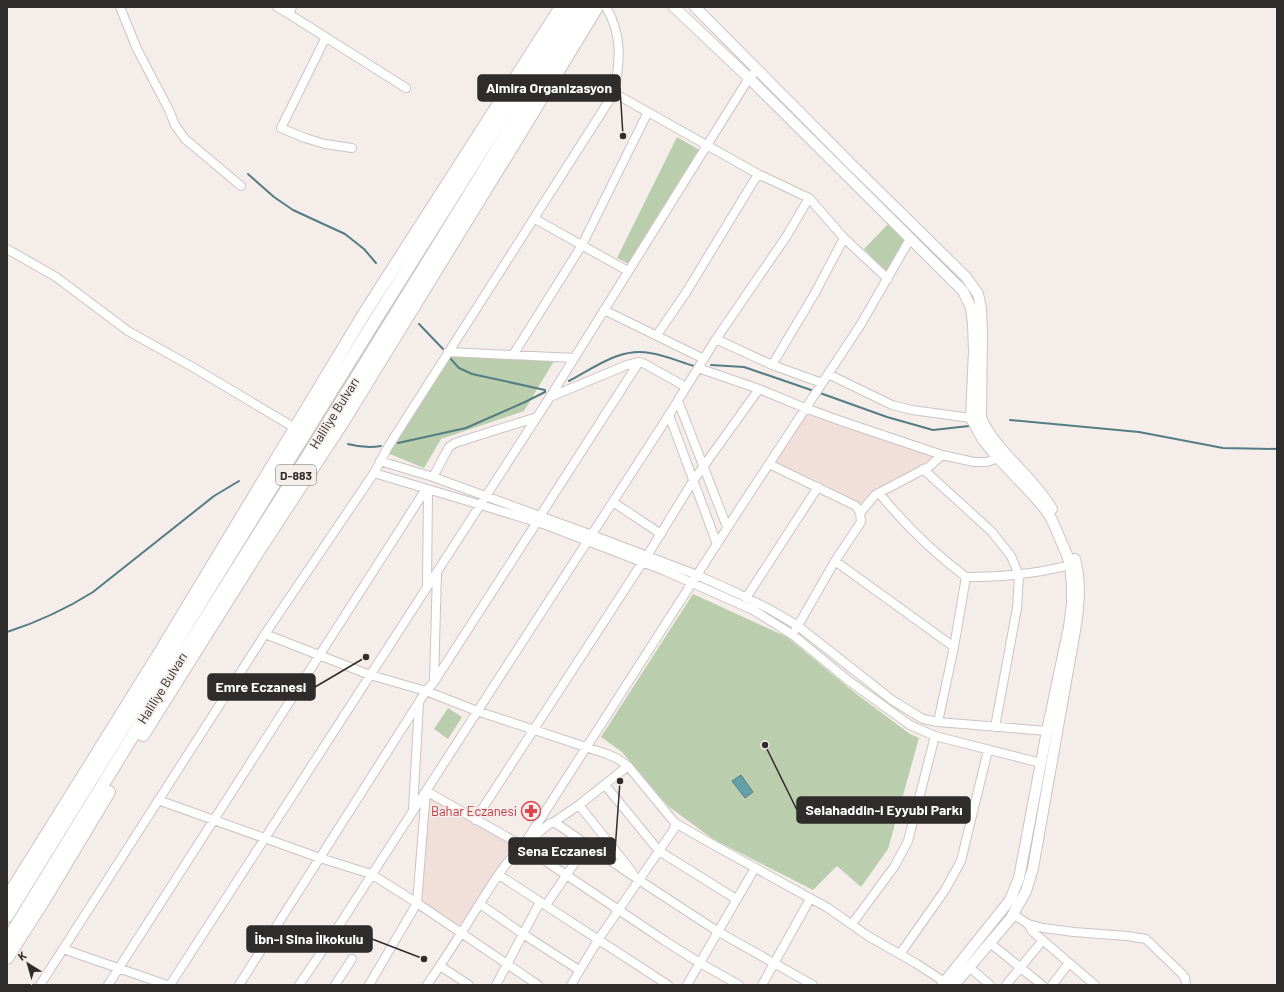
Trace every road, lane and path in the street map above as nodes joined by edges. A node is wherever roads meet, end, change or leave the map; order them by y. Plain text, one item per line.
1 (120, 7) edge
2 (277, 7) edge
3 (561, 7) edge
4 (572, 7) edge
5 (597, 7) edge
6 (606, 7) edge
7 (674, 7) edge
8 (694, 7) edge
9 (584, 8) edge
10 (290, 10) edge
11 (326, 37) junction
12 (757, 70) junction
13 (749, 78) junction
14 (406, 88) dead end
15 (614, 93) junction
16 (648, 112) junction
17 (708, 145) junction
18 (352, 148) dead end
19 (505, 158) junction
20 (456, 173) junction
21 (758, 174) junction
22 (241, 186) dead end
23 (809, 198) junction
24 (535, 219) junction
25 (844, 238) junction
26 (910, 239) junction
27 (582, 245) junction
28 (7, 249) edge
29 (415, 258) junction
30 (425, 267) junction
31 (628, 271) junction
32 (888, 279) junction
33 (604, 310) junction
34 (657, 335) junction
35 (716, 339) junction
36 (448, 352) junction
37 (513, 355) junction
38 (574, 358) junction
39 (704, 359) junction
40 (639, 362) junction
41 (772, 365) junction
42 (698, 368) junction
43 (828, 374) junction
44 (820, 385) junction
45 (686, 387) junction
46 (759, 389) junction
47 (550, 396) junction
48 (678, 401) junction
49 (807, 405) junction
50 (670, 415) junction
51 (537, 417) junction
52 (971, 418) junction
53 (295, 428) junction
54 (307, 432) junction
55 (319, 438) junction
56 (942, 454) junction
57 (998, 458) junction
58 (380, 461) junction
59 (769, 464) junction
60 (704, 466) junction
61 (923, 469) junction
62 (374, 473) junction
63 (433, 477) junction
64 (693, 481) junction
65 (818, 487) junction
66 (427, 489) junction
67 (879, 493) junction
68 (485, 496) junction
69 (613, 502) junction
70 (481, 504) junction
71 (860, 513) junction
72 (538, 519) junction
73 (727, 527) junction
74 (661, 534) junction
75 (230, 537) junction
76 (590, 538) junction
77 (716, 544) junction
78 (261, 547) junction
79 (647, 556) junction
80 (835, 561) junction
81 (642, 563) junction
82 (1070, 565) junction
83 (437, 571) junction
84 (1019, 574) junction
85 (697, 575) junction
86 (966, 577) junction
87 (692, 584) junction
88 (427, 587) junction
89 (746, 598) junction
90 (798, 626) junction
91 (265, 634) junction
92 (793, 635) junction
93 (954, 647) junction
94 (320, 656) junction
95 (370, 675) junction
96 (434, 682) junction
97 (426, 691) junction
98 (419, 702) junction
99 (477, 711) junction
100 (938, 722) junction
101 (995, 727) junction
102 (533, 729) junction
103 (1047, 731) junction
104 (935, 736) junction
105 (586, 748) junction
106 (988, 750) junction
107 (1041, 763) junction
108 (628, 766) junction
109 (605, 784) junction
110 (426, 791) junction
111 (158, 800) junction
112 (579, 805) junction
113 (413, 810) junction
114 (213, 820) junction
115 (475, 820) junction
116 (554, 822) junction
117 (675, 823) junction
118 (266, 838) junction
119 (587, 844) junction
120 (522, 846) junction
121 (659, 851) junction
122 (320, 858) junction
123 (755, 868) junction
124 (371, 874) junction
125 (499, 875) junction
126 (566, 875) junction
127 (638, 880) junction
128 (7, 898) edge
129 (736, 899) junction
130 (810, 899) junction
131 (417, 902) junction
132 (480, 904) junction
133 (543, 904) junction
134 (619, 911) junction
135 (1012, 914) junction
136 (7, 916) edge
137 (852, 924) junction
138 (1028, 924) junction
139 (717, 931) junction
140 (462, 934) junction
141 (523, 934) junction
142 (598, 940) junction
143 (1043, 940) junction
144 (7, 941) edge
145 (990, 943) junction
146 (63, 949) junction
147 (900, 954) junction
148 (7, 958) edge
149 (352, 959) dead end
150 (774, 962) junction
151 (700, 963) junction
152 (1069, 963) junction
153 (507, 965) junction
154 (440, 966) junction
155 (969, 967) junction
156 (1021, 967) junction
157 (119, 969) junction
158 (579, 970) junction
159 (947, 984) edge
160 (40, 985) edge
161 (108, 985) edge
162 (166, 985) edge
163 (170, 985) edge
164 (239, 985) edge
165 (299, 985) edge
166 (335, 985) edge
167 (369, 985) edge
168 (427, 985) edge
169 (469, 985) edge
170 (496, 985) edge
171 (538, 985) edge
172 (571, 985) edge
173 (668, 985) edge
174 (687, 985) edge
175 (739, 985) edge
176 (762, 985) edge
177 (813, 985) edge
178 (990, 985) edge
179 (1006, 985) edge
180 (1042, 985) edge
181 (1052, 985) edge
182 (1095, 985) edge
183 (1186, 985) edge

1 - 22 street
2 - 10 street
3 - 20 highway
4 - 29 highway, Haliliye Bulvarı / D-883
5 - 19 highway
6 - 15 street
7 - 13 main road
8 - 12 main road
9 - 30 highway, Haliliye Bulvarı / D-883
10 - 11 street
11 - 14 street
11 - 18 street
12 - 13 street
12 - 135 main road
13 - 17 street
13 - 26 main road
15 - 16 street
15 - 24 street
16 - 17 street
16 - 27 street
17 - 21 street
17 - 31 street
19 - 30 highway
19 - 78 highway
20 - 29 highway
20 - 53 highway
21 - 23 street
21 - 34 street
23 - 25 street
23 - 35 street
24 - 27 street
24 - 36 street
25 - 32 street
25 - 41 street
26 - 32 street
26 - 52 main road
27 - 31 street
27 - 37 street
28 - 53 street
29 - 54 highway, Haliliye Bulvarı / D-883
30 - 55 highway, Haliliye Bulvarı / D-883
31 - 33 street
32 - 43 street
33 - 34 street
33 - 38 street
34 - 39 street
35 - 39 street
35 - 41 street
36 - 37 street
36 - 58 street
37 - 38 street
38 - 47 street
39 - 42 street
40 - 45 street
40 - 47 street
40 - 72 street
41 - 44 street
42 - 45 street
42 - 46 street
43 - 44 street
43 - 52 street
44 - 49 street
45 - 48 street
46 - 49 street
46 - 60 street
47 - 51 street
48 - 50 street
48 - 60 street
49 - 56 street
49 - 59 street
50 - 64 street
50 - 69 street
51 - 63 street
51 - 68 street
52 - 57 main road
53 - 75 highway
54 - 75 highway
54 - 136 highway, Haliliye Bulvarı / D-883
55 - 78 highway
55 - 144 highway, Haliliye Bulvarı / D-883
56 - 57 street
56 - 61 street
57 - 82 main road
58 - 62 street
58 - 63 street
59 - 65 street
59 - 73 street
60 - 64 street
60 - 73 street
61 - 67 street
61 - 84 street
62 - 66 street
62 - 91 street
63 - 68 street
64 - 74 street
64 - 77 street
65 - 71 street
65 - 89 street
66 - 70 street
66 - 88 street
66 - 94 street
67 - 71 street
67 - 86 street
68 - 70 street
68 - 72 street
69 - 74 street
69 - 76 street
70 - 72 street
70 - 83 street
71 - 80 street
72 - 76 street
72 - 96 street
73 - 77 street
74 - 79 street
75 - 128 highway
76 - 79 street
76 - 81 street
76 - 99 street
77 - 85 street
78 - 148 highway
79 - 85 street
80 - 90 street
80 - 93 street
81 - 87 street
81 - 102 street
82 - 84 street
82 - 103 main road
83 - 88 street
83 - 96 street
84 - 86 street
84 - 101 street
85 - 87 street
85 - 89 street
86 - 93 street
87 - 92 street
87 - 105 street
88 - 95 street
89 - 90 street
90 - 92 street
90 - 100 street
91 - 94 street
91 - 111 street
92 - 104 street
93 - 100 street
94 - 95 street
94 - 114 street
95 - 97 street
95 - 118 street
96 - 97 street
97 - 98 street
97 - 99 street
98 - 113 street
98 - 122 street
99 - 102 street
99 - 110 street
100 - 101 street
101 - 103 street
102 - 105 street
102 - 115 street
103 - 107 main road
104 - 106 street
104 - 137 street
105 - 108 street
105 - 120 street
106 - 107 street
106 - 147 street
107 - 159 main road
108 - 109 street
108 - 117 street
109 - 112 street
109 - 121 street
110 - 113 street
110 - 115 street
110 - 131 street
111 - 114 street
111 - 146 street
112 - 116 street
112 - 127 street
113 - 124 street
114 - 118 street
114 - 157 street
115 - 120 street
116 - 119 street
116 - 120 street
117 - 121 street
117 - 123 street
118 - 122 street
118 - 163 street
119 - 126 street
119 - 127 street
120 - 125 street
120 - 126 street
121 - 127 street
121 - 129 street
122 - 124 street
122 - 164 street
123 - 129 street
123 - 130 street
124 - 131 street
124 - 165 street
125 - 132 street
125 - 133 street
126 - 133 street
126 - 134 street
127 - 134 street
127 - 139 street
129 - 139 street
130 - 137 street
130 - 150 street
131 - 140 street
131 - 167 street
132 - 140 street
132 - 141 street
133 - 141 street
133 - 142 street
134 - 142 street
134 - 151 street
135 - 138 street
135 - 145 main road
137 - 147 street
138 - 143 street
138 - 183 street
139 - 150 street
139 - 151 street
140 - 153 street
140 - 154 street
141 - 153 street
141 - 158 street
142 - 158 street
142 - 173 street
143 - 152 street
143 - 156 street
145 - 155 main road
145 - 156 street
146 - 157 street
146 - 160 street
147 - 159 street
149 - 166 street
150 - 176 street
150 - 177 street
151 - 174 street
151 - 175 street
152 - 181 street
152 - 182 street
153 - 170 street
153 - 171 street
154 - 168 street
154 - 169 street
155 - 159 main road
155 - 178 street
156 - 179 street
156 - 180 street
157 - 161 street
157 - 162 street
158 - 172 street

